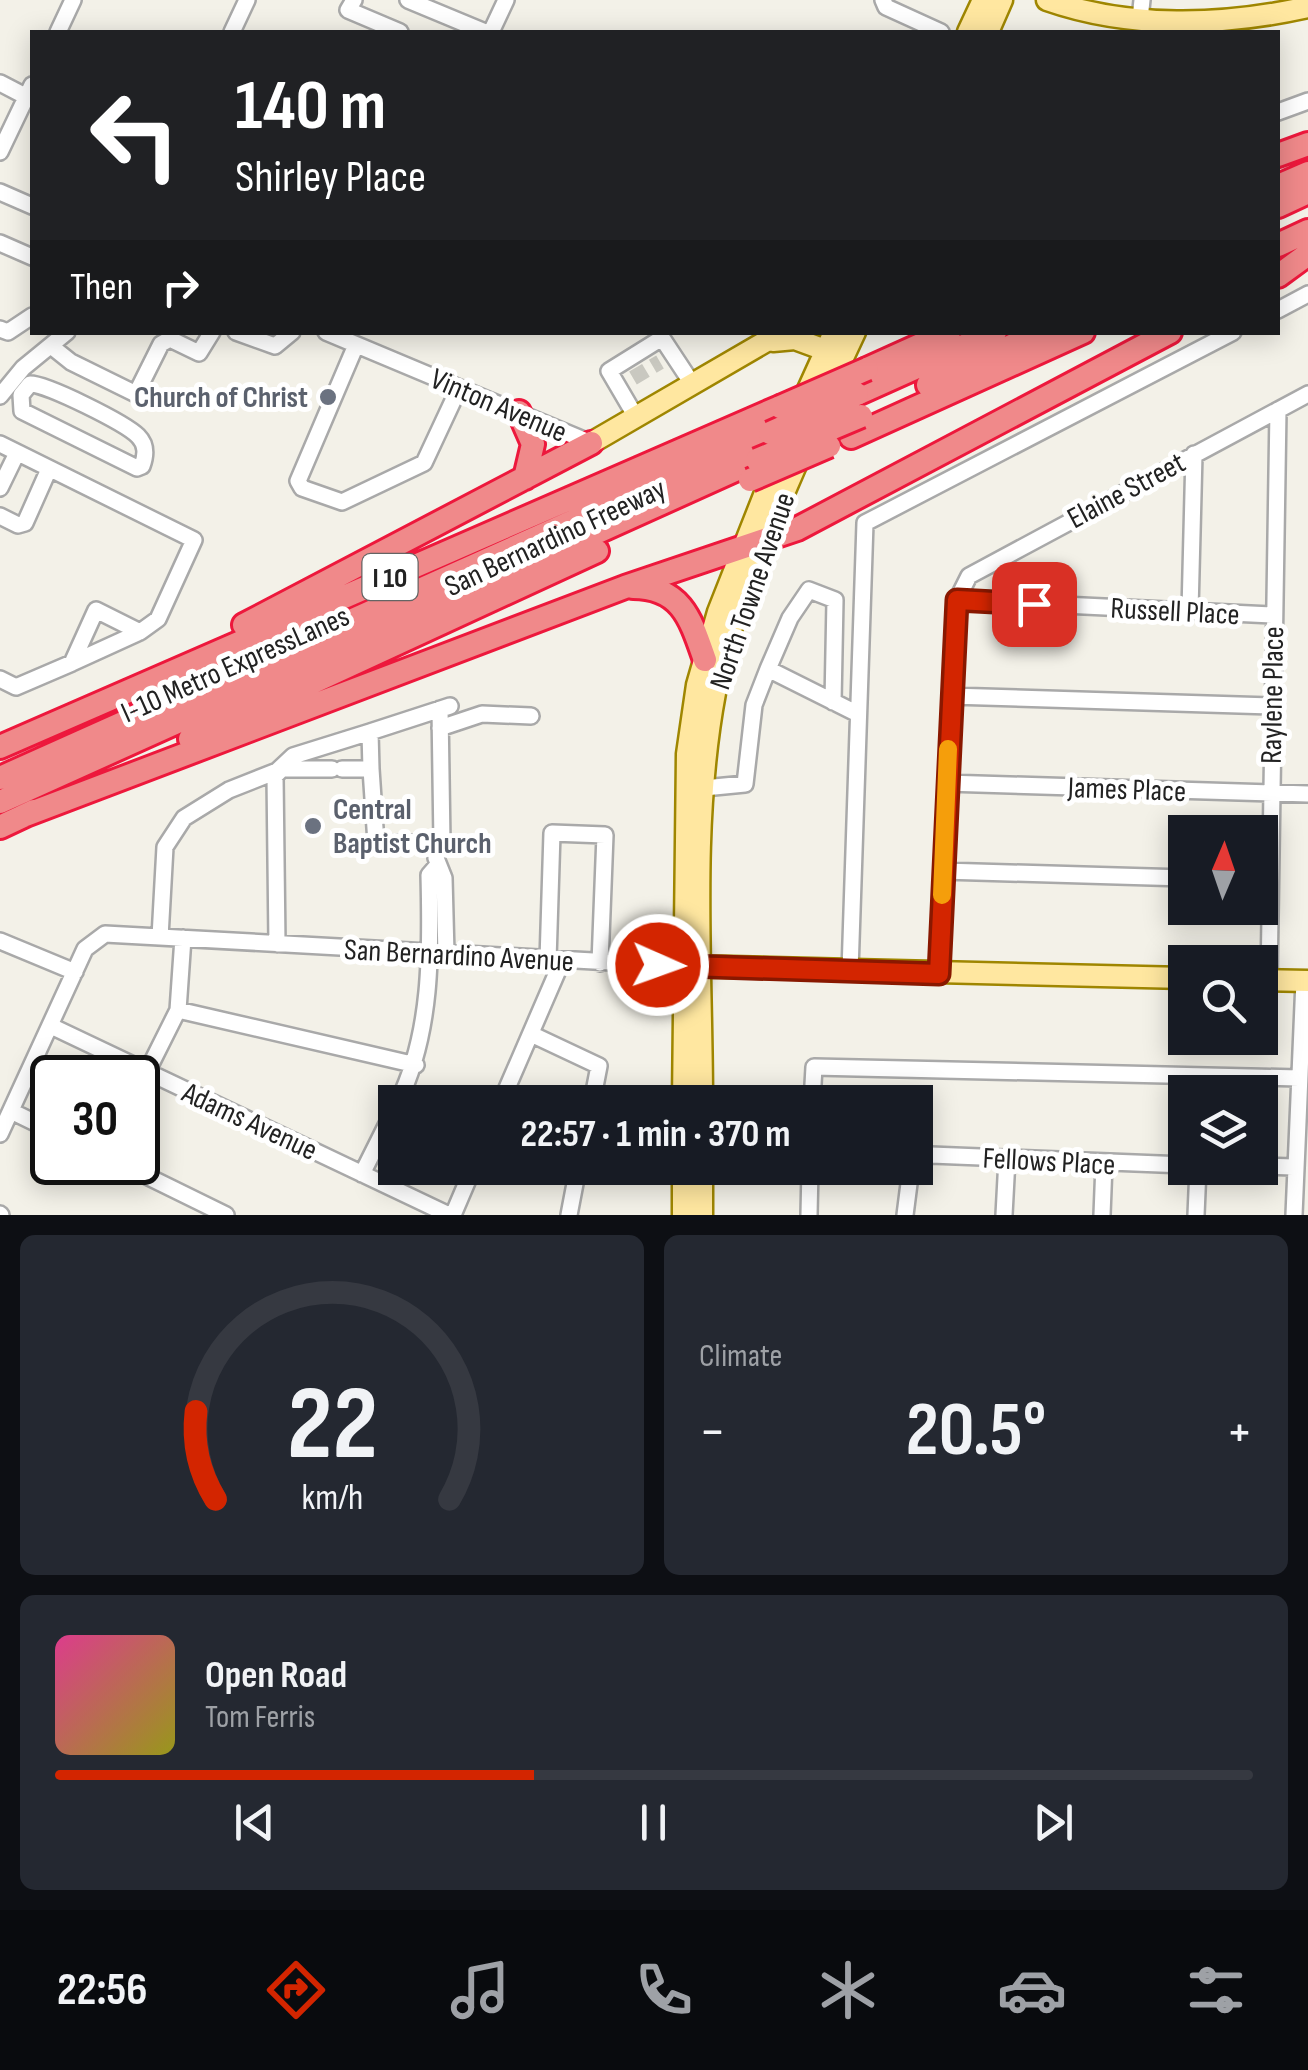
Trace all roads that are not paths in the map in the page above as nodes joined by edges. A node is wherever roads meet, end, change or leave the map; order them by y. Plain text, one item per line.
1 (73, 0) edge
2 (248, 0) edge
3 (408, 0) edge
4 (506, 0) edge
5 (884, 0) edge
6 (982, 0) edge
7 (1002, 0) edge
8 (1047, 0) edge
9 (351, 5) edge
10 (1308, 7) edge
11 (1141, 10) edge
12 (1103, 23) edge
13 (1177, 27) edge
14 (59, 30) edge
15 (233, 30) edge
16 (396, 30) edge
17 (483, 30) edge
18 (489, 30) edge
19 (937, 30) edge
20 (969, 30) edge
21 (989, 30) edge
22 (0, 83) edge
23 (30, 91) edge
24 (1308, 100) edge
25 (1280, 111) edge
26 (1308, 144) edge
27 (0, 152) edge
28 (1280, 154) edge
29 (1308, 173) edge
30 (1280, 185) edge
31 (0, 192) edge
32 (1308, 192) edge
33 (30, 205) edge
34 (1280, 205) edge
35 (1308, 214) edge
36 (1280, 227) edge
37 (1308, 231) edge
38 (0, 243) edge
39 (1280, 244) edge
40 (1308, 254) edge
41 (30, 256) edge
42 (1280, 275) edge
43 (1308, 294) edge
44 (1280, 309) edge
45 (30, 317) edge
46 (0, 329) edge
47 (64, 335) edge
48 (210, 335) edge
49 (244, 335) edge
50 (288, 335) edge
51 (333, 335) edge
52 (942, 335) edge
53 (990, 335) edge
54 (1034, 335) edge
55 (1075, 335) edge
56 (1164, 335) edge
57 (1228, 335) edge
58 (778, 337) edge
59 (843, 340) edge
60 (356, 345) junction
61 (51, 346) junction
62 (693, 386) junction
63 (459, 388) junction
64 (136, 394) junction
65 (1308, 394) edge
66 (0, 396) edge
67 (1278, 410) junction
68 (519, 412) junction
69 (856, 416) junction
70 (636, 417) junction
71 (127, 428) junction
72 (590, 442) junction
73 (0, 444) edge
74 (17, 453) junction
75 (1194, 454) junction
76 (49, 469) junction
77 (754, 470) junction
78 (525, 478) junction
79 (0, 488) edge
80 (0, 516) edge
81 (752, 545) junction
82 (625, 587) junction
83 (957, 600) junction
84 (1190, 611) junction
85 (1274, 615) junction
86 (140, 632) junction
87 (705, 660) junction
88 (72, 663) junction
89 (768, 669) junction
90 (0, 679) edge
91 (951, 696) junction
92 (834, 702) junction
93 (1271, 706) junction
94 (858, 714) junction
95 (532, 716) dead end
96 (440, 728) junction
97 (370, 732) junction
98 (0, 746) edge
99 (371, 768) junction
100 (277, 771) junction
101 (0, 778) edge
102 (946, 783) junction
103 (704, 788) junction
104 (1269, 793) junction
105 (1308, 794) edge
106 (0, 802) edge
107 (1268, 815) edge
108 (23, 816) junction
109 (0, 827) edge
110 (435, 844) junction
111 (943, 871) junction
112 (1168, 878) edge
113 (160, 937) junction
114 (183, 938) junction
115 (0, 942) edge
116 (277, 944) junction
117 (438, 954) junction
118 (555, 961) junction
119 (600, 962) junction
120 (692, 966) junction
121 (850, 971) junction
122 (75, 972) junction
123 (939, 974) junction
124 (1168, 978) edge
125 (1278, 980) edge
126 (1306, 981) edge
127 (178, 1010) junction
128 (51, 1026) junction
129 (531, 1034) junction
130 (112, 1055) edge
131 (156, 1055) edge
132 (416, 1065) junction
133 (160, 1078) edge
134 (1298, 1078) junction
135 (406, 1085) edge
136 (508, 1085) edge
137 (595, 1085) edge
138 (684, 1085) edge
139 (701, 1085) edge
140 (813, 1085) edge
141 (11, 1111) junction
142 (30, 1120) edge
143 (0, 1134) edge
144 (378, 1142) edge
145 (933, 1155) edge
146 (1007, 1159) junction
147 (1104, 1164) junction
148 (1168, 1165) edge
149 (1278, 1167) edge
150 (1294, 1167) junction
151 (362, 1174) junction
152 (160, 1183) edge
153 (465, 1185) edge
154 (575, 1185) edge
155 (683, 1185) edge
156 (702, 1185) edge
157 (810, 1185) edge
158 (908, 1185) edge
159 (1197, 1185) edge
160 (226, 1215) edge
161 (451, 1215) edge
162 (569, 1215) edge
163 (683, 1215) edge
164 (702, 1215) edge
165 (809, 1215) edge
166 (905, 1215) edge
167 (1004, 1215) edge
168 (1102, 1215) edge
169 (1196, 1215) edge
170 (1294, 1215) edge

1 - 14 street
2 - 15 street
3 - 17 street
4 - 18 street
5 - 19 street
6 - 20 main road
7 - 21 main road
8 - 12 main road
9 - 16 street
10 - 13 main road
11 - 12 main road
11 - 13 main road
22 - 23 street
23 - 27 street
24 - 25 street
26 - 28 highway
29 - 30 highway
31 - 33 street
32 - 34 highway
35 - 36 highway
37 - 39 highway
38 - 41 street
40 - 42 highway
43 - 44 street
45 - 46 street
47 - 61 street
48 - 64 street
49 - 50 street
51 - 60 street, Vinton Avenue
52 - 98 highway, San Bernardino Freeway / I 10, bridge
53 - 69 highway, I-10 Metro ExpressLanes
54 - 69 highway, I-10 Metro ExpressLanes
55 - 69 highway, San Bernardino Freeway / I 10
56 - 81 highway
57 - 94 street
58 - 59 main road, Vinton Avenue
58 - 62 main road, Vinton Avenue
59 - 81 main road, North Towne Avenue
60 - 63 street, Vinton Avenue
60 - 63 street
61 - 64 street
61 - 66 street
62 - 70 main road, Vinton Avenue
62 - 70 street
63 - 68 street, Vinton Avenue
64 - 71 street
65 - 67 street, Elaine Street
67 - 75 street, Elaine Street
67 - 85 street, Raylene Place
68 - 72 street, Vinton Avenue
68 - 78 highway
69 - 77 highway, San Bernardino Freeway / I 10, bridge
69 - 101 highway, I-10 Metro ExpressLanes, bridge
70 - 72 main road, Vinton Avenue
71 - 71 street
72 - 78 highway
73 - 74 street
74 - 76 street
74 - 79 street
75 - 83 street, Elaine Street
75 - 84 street
76 - 80 street
76 - 86 street
77 - 106 highway, I-10 Metro ExpressLanes
77 - 108 highway, San Bernardino Freeway / I 10
78 - 98 highway
81 - 82 highway
81 - 87 main road, North Towne Avenue
81 - 103 main road, North Towne Avenue
82 - 87 highway
82 - 108 highway
83 - 84 street, Russell Place
83 - 91 street
84 - 85 street, Russell Place
85 - 93 street, Raylene Place
86 - 88 street
86 - 88 street
87 - 120 main road, North Towne Avenue
88 - 90 street
89 - 92 street
89 - 92 street
89 - 103 street
91 - 93 street
91 - 102 street
92 - 94 street
93 - 104 street, Raylene Place
94 - 121 street
95 - 96 street
96 - 97 street
96 - 110 street
97 - 99 street
97 - 100 street
99 - 100 street
99 - 110 street
100 - 113 street
100 - 116 street
102 - 104 street, James Place
102 - 111 street
103 - 120 main road, North Towne Avenue
104 - 105 street, James Place
104 - 107 street, Raylene Place
108 - 109 highway, San Bernardino Freeway / I 10
110 - 117 street
111 - 112 street
111 - 123 street
113 - 114 street, San Bernardino Avenue
113 - 122 street, San Bernardino Avenue
114 - 116 street, San Bernardino Avenue
114 - 127 street
115 - 122 street
116 - 117 street, San Bernardino Avenue
117 - 118 street, San Bernardino Avenue
117 - 132 street
118 - 119 street, San Bernardino Avenue
118 - 119 street
118 - 129 street
119 - 120 street, San Bernardino Avenue
120 - 121 main road, San Bernardino Avenue
120 - 138 main road, North Towne Avenue
120 - 139 main road, North Towne Avenue
121 - 123 main road, San Bernardino Avenue
122 - 128 street
123 - 124 main road, San Bernardino Avenue
125 - 126 main road
126 - 134 street
127 - 131 street
127 - 132 street
128 - 130 street, Adams Avenue
128 - 141 street
129 - 136 street
129 - 137 street
132 - 135 street
133 - 151 street, Adams Avenue
134 - 140 street
134 - 150 street
141 - 142 street
141 - 143 street
144 - 151 street
145 - 146 street, Fellows Place
146 - 147 street, Fellows Place
146 - 167 street
147 - 148 street, Fellows Place
147 - 168 street
149 - 150 street
150 - 170 street
151 - 161 street, Adams Avenue
152 - 160 street
153 - 161 street
154 - 162 street
155 - 163 main road
156 - 164 main road
157 - 165 street
158 - 166 street
159 - 169 street

